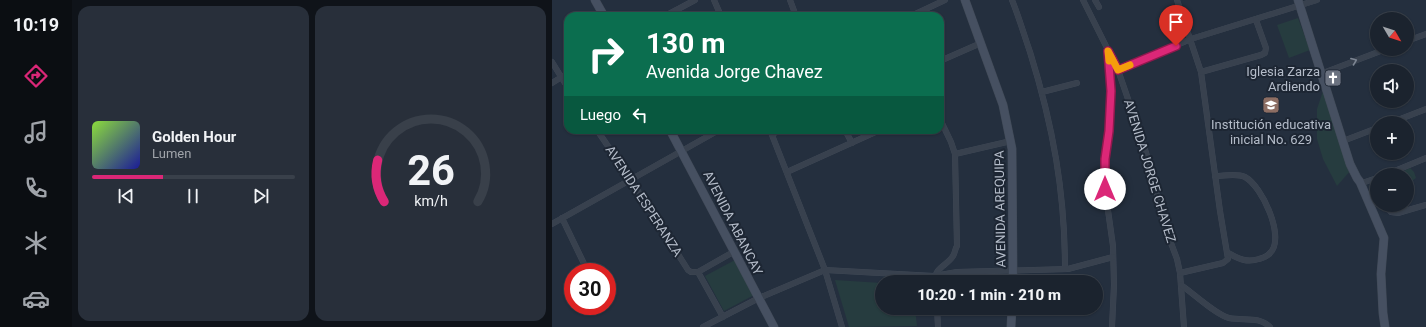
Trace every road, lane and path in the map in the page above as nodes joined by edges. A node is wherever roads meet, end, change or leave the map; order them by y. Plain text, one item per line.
1 (595, 0) edge
2 (695, 0) edge
3 (714, 0) edge
4 (790, 0) edge
5 (946, 0) edge
6 (964, 0) edge
7 (1012, 0) edge
8 (1083, 0) edge
9 (1095, 0) edge
10 (1177, 0) edge
11 (1317, 0) edge
12 (1299, 3) edge
13 (1099, 7) dead end
14 (602, 12) edge
15 (672, 12) edge
16 (719, 12) edge
17 (794, 12) edge
18 (920, 12) edge
19 (1256, 20) junction
20 (1426, 34) edge
21 (1414, 38) edge
22 (1191, 40) junction
23 (981, 43) junction
24 (1108, 51) junction
25 (1370, 55) edge
26 (944, 59) edge
27 (552, 62) edge
28 (1118, 70) junction
29 (1201, 72) junction
30 (1323, 74) junction
31 (564, 75) edge
32 (561, 77) junction
33 (552, 82) edge
34 (564, 82) edge
35 (1077, 83) dead end
36 (1042, 92) junction
37 (1426, 109) edge
38 (1408, 116) edge
39 (944, 127) edge
40 (1370, 131) edge
41 (600, 134) edge
42 (672, 134) edge
43 (712, 134) edge
44 (772, 134) edge
45 (847, 134) edge
46 (871, 134) edge
47 (1011, 141) junction
48 (1343, 141) junction
49 (852, 143) junction
50 (682, 151) junction
51 (955, 154) junction
52 (1426, 158) edge
53 (1402, 168) edge
54 (787, 172) junction
55 (1215, 176) junction
56 (631, 180) junction
57 (1370, 180) edge
58 (1360, 182) junction
59 (1426, 205) edge
60 (1414, 208) edge
61 (1391, 212) edge
62 (1402, 212) edge
63 (562, 218) junction
64 (552, 224) edge
65 (735, 251) junction
66 (1228, 253) junction
67 (1113, 257) junction
68 (584, 263) edge
69 (1065, 269) junction
70 (824, 270) junction
71 (698, 272) junction
72 (1013, 272) junction
73 (1180, 273) junction
74 (886, 275) edge
75 (937, 275) edge
76 (948, 275) edge
77 (1013, 275) edge
78 (1181, 285) junction
79 (759, 298) junction
80 (937, 315) edge
81 (1012, 315) edge
82 (723, 317) junction
83 (711, 325) edge
84 (703, 327) edge
85 (774, 327) edge
86 (842, 327) edge
87 (938, 327) edge
88 (1011, 327) edge
89 (1112, 327) edge
90 (1184, 327) edge
91 (1270, 327) edge
92 (1385, 327) edge

1 - 14 street
2 - 15 street
3 - 16 street
4 - 17 street
5 - 18 street
6 - 23 street, AVENIDA AREQUIPA
7 - 36 street
8 - 24 street, AVENIDA JORGE CHAVEZ
9 - 13 street
10 - 22 street
11 - 12 street
12 - 19 street
12 - 30 street
19 - 22 street
19 - 29 street
20 - 21 street
22 - 28 street
22 - 29 street
23 - 26 street
23 - 47 street, AVENIDA AREQUIPA
24 - 28 street, AVENIDA JORGE CHAVEZ
24 - 67 street
30 -> 25 street
27 - 32 street
28 - 73 street, AVENIDA JORGE CHAVEZ
29 - 55 street
30 - 48 street
31 - 32 street
32 - 33 street
32 - 34 street
35 - 36 street
36 - 69 street
37 - 38 street
39 - 51 street
40 - 48 street
41 - 56 street, AVENIDA ESPERANZA
42 - 50 street, AVENIDA ABANCAY
43 - 50 street
44 - 54 street
45 - 49 street
46 - 49 street
47 - 51 street
47 - 72 street, AVENIDA AREQUIPA
48 - 58 street
49 - 54 street
50 - 56 street
50 - 65 street, AVENIDA ABANCAY
51 - 75 street
52 - 53 street
54 - 70 street
55 - 66 street
55 - 66 street
56 - 63 street
56 - 71 street, AVENIDA ESPERANZA
57 - 58 street
58 - 92 street
59 - 60 street
61 - 62 street
63 - 64 street
63 - 68 street
65 - 71 street
65 - 79 street, AVENIDA ABANCAY
66 - 73 street
67 - 69 street
67 - 89 street
69 - 72 street
70 - 74 street
70 - 79 street
70 - 86 street
71 - 82 street
72 - 76 street
72 - 77 street, AVENIDA AREQUIPA
73 - 78 street, AVENIDA JORGE CHAVEZ
78 - 90 street, AVENIDA JORGE CHAVEZ
78 - 91 street
79 - 82 street
79 - 85 street, AVENIDA ABANCAY
80 - 87 street
81 - 88 street
82 - 83 street
83 - 84 street

